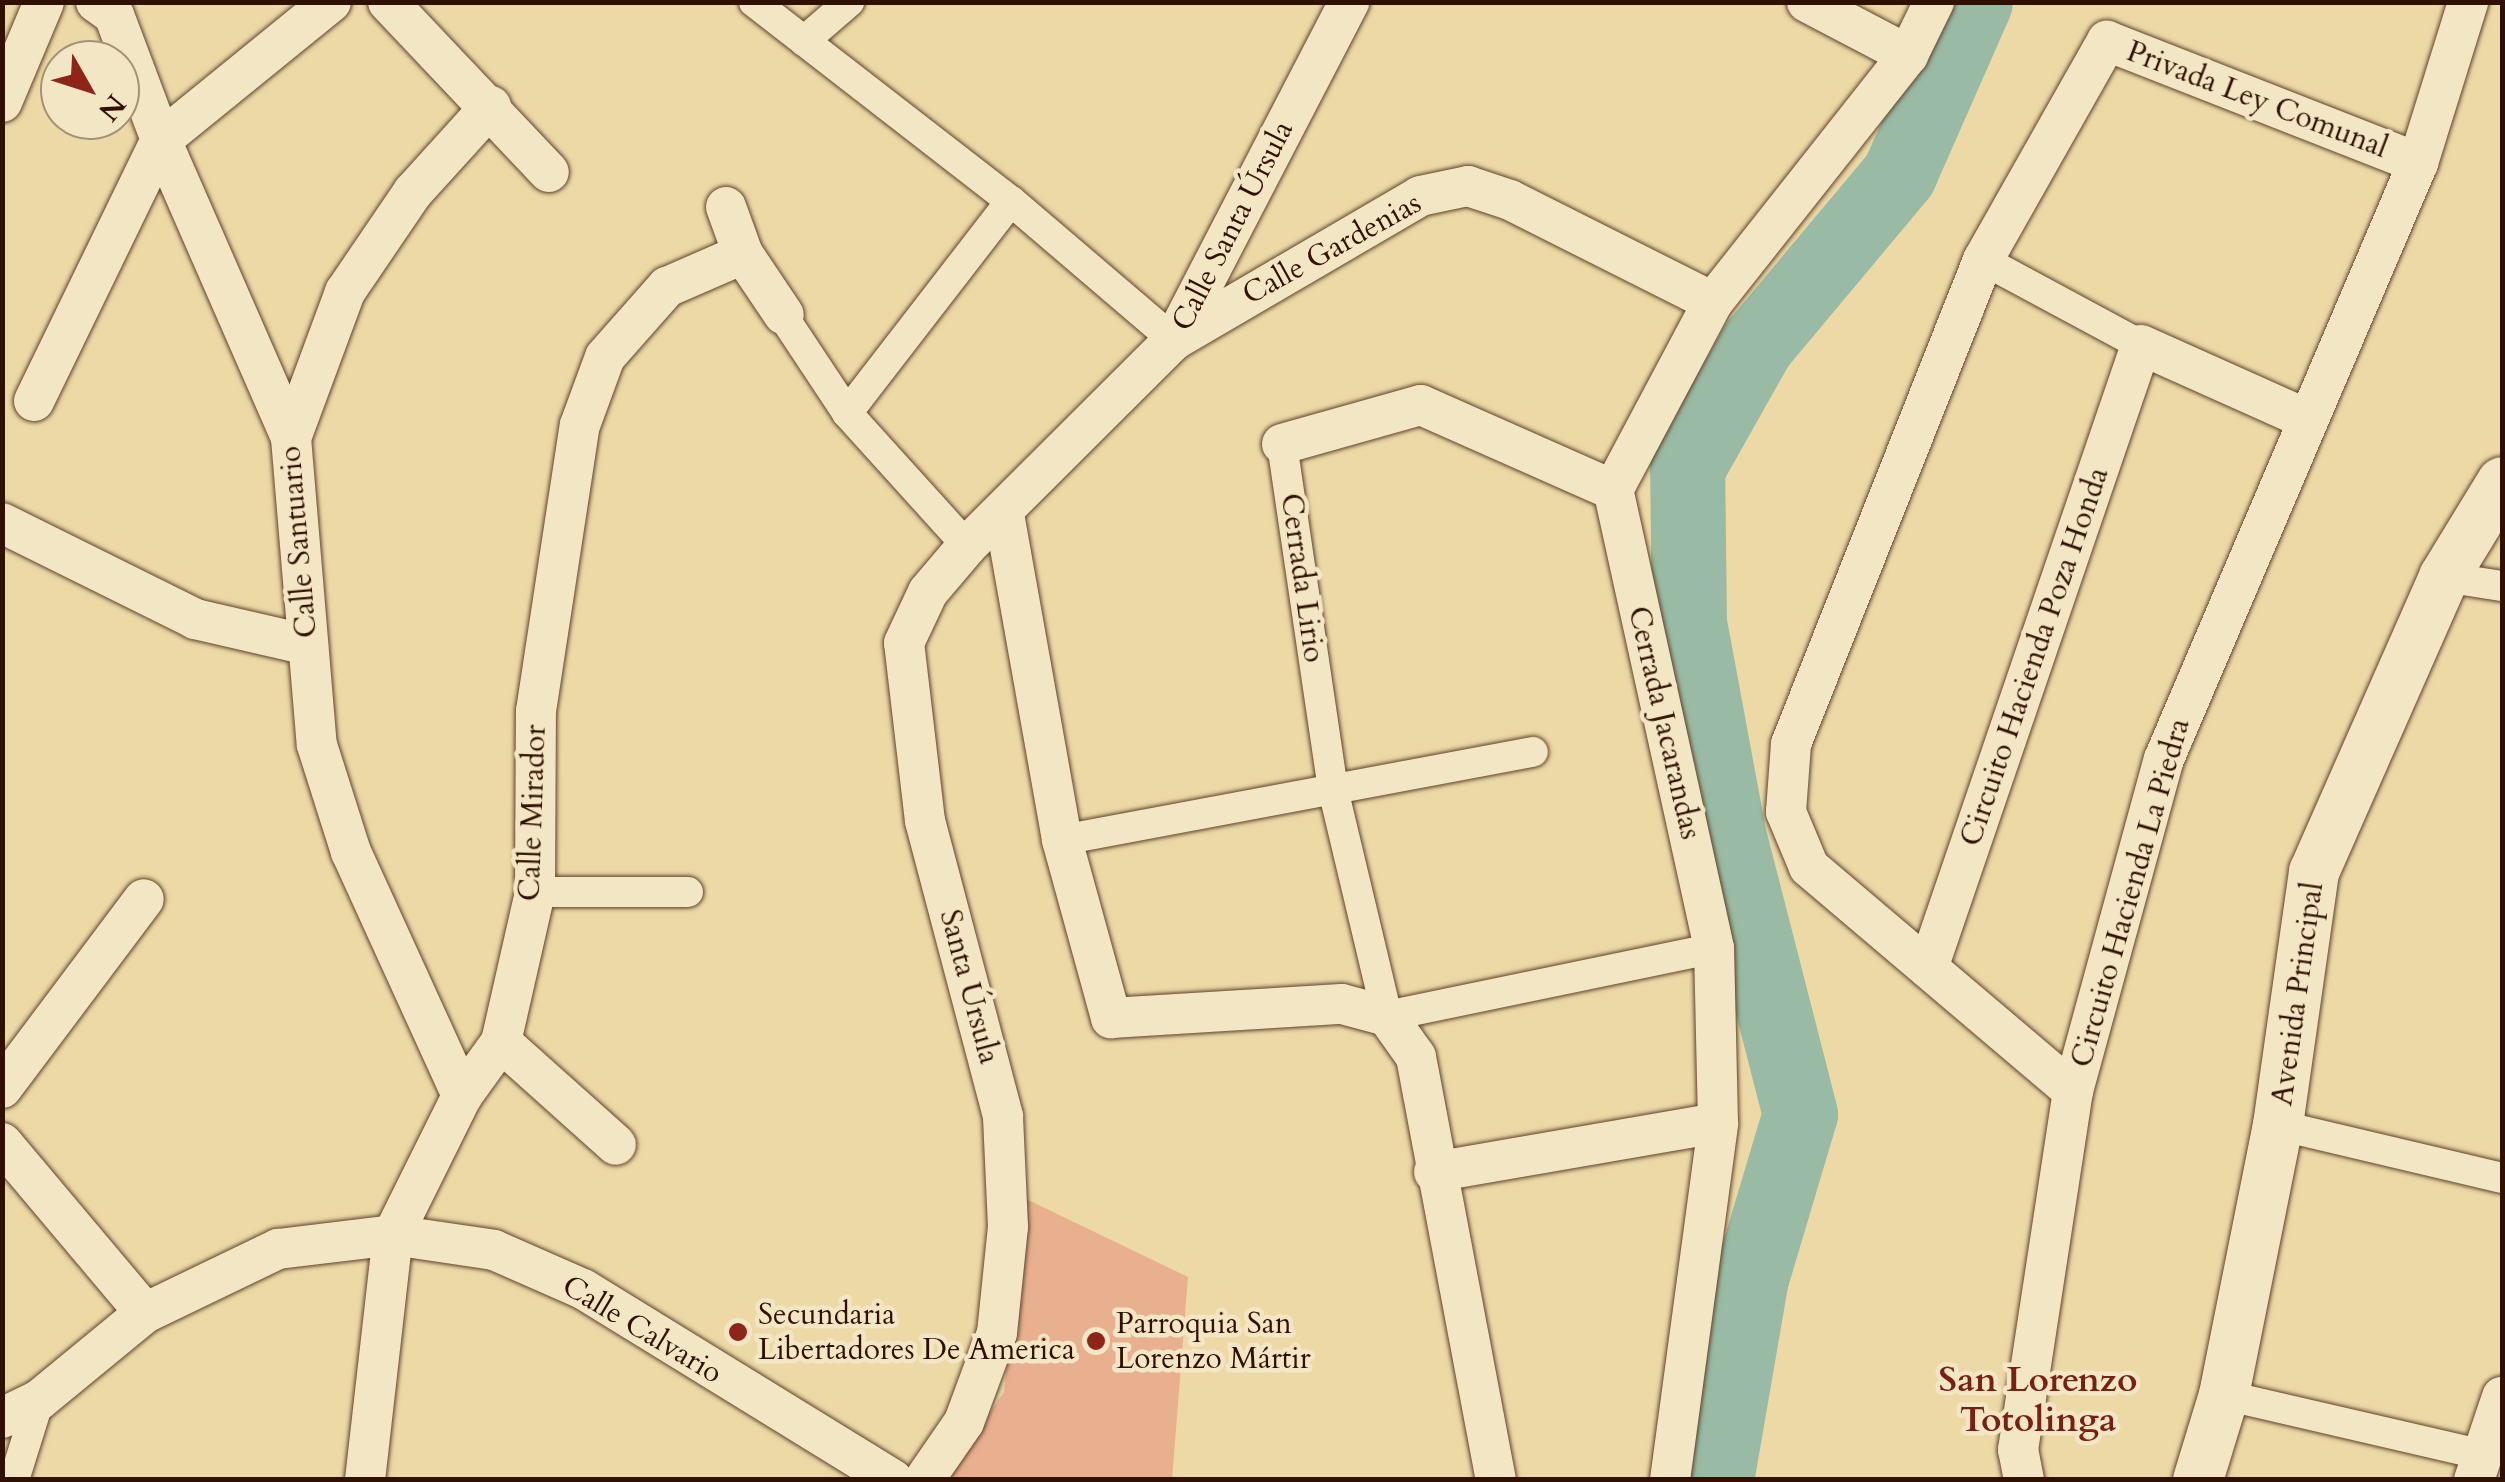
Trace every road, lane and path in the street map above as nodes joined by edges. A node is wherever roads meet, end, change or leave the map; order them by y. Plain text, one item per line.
1 (44, 2) edge
2 (331, 2) edge
3 (388, 2) edge
4 (754, 2) edge
5 (849, 2) edge
6 (1348, 2) edge
7 (1807, 2) edge
8 (1934, 2) edge
9 (2468, 2) edge
10 (110, 6) edge
11 (804, 41) junction
12 (1908, 55) junction
13 (2, 102) edge
14 (490, 106) junction
15 (161, 140) junction
16 (2418, 163) junction
17 (549, 172) dead end
18 (1011, 201) junction
19 (726, 207) dead end
20 (742, 254) junction
21 (1983, 260) junction
22 (1714, 302) junction
23 (784, 314) dead end
24 (1174, 340) junction
25 (2141, 345) junction
26 (34, 401) dead end
27 (847, 412) junction
28 (2304, 418) junction
29 (291, 438) junction
30 (1282, 444) joint
31 (2502, 482) edge
32 (1613, 490) junction
33 (1004, 514) junction
34 (2, 524) edge
35 (968, 546) junction
36 (2444, 577) junction
37 (2502, 586) edge
38 (308, 644) junction
39 (1533, 752) dead end
40 (1334, 789) junction
41 (1062, 840) junction
42 (535, 892) junction
43 (688, 892) dead end
44 (144, 900) dead end
45 (1714, 948) junction
46 (1928, 968) junction
47 (1387, 1016) junction
48 (500, 1042) junction
49 (2, 1088) edge
50 (2073, 1091) junction
51 (462, 1096) junction
52 (1718, 1123) junction
53 (2278, 1125) junction
54 (2, 1142) edge
55 (616, 1144) dead end
56 (1434, 1172) junction
57 (2502, 1178) edge
58 (393, 1235) junction
59 (145, 1312) junction
60 (2224, 1395) junction
61 (2502, 1398) edge
62 (39, 1400) junction
63 (2, 1418) edge
64 (2479, 1467) edge
65 (14, 1480) edge
66 (366, 1480) edge
67 (894, 1480) edge
68 (924, 1480) edge
69 (1496, 1480) edge
70 (1670, 1480) edge
71 (2024, 1480) edge
72 (2198, 1480) edge

1 - 13 street
2 - 15 street
3 - 14 street
4 - 11 street
5 - 11 street
6 - 24 street, Calle Santa Úrsula
7 - 12 street
8 - 12 street
9 - 16 street, Circuito Hacienda La Piedra
10 - 15 street, Calle Santuario
11 - 18 street
12 - 22 street
14 - 17 street
14 - 29 street
15 - 26 street
15 - 29 street, Calle Santuario
16 - 21 street, Privada Ley Comunal
16 - 28 street, Circuito Hacienda La Piedra
18 - 24 street
18 - 27 street
19 - 20 street
20 - 23 street
20 - 27 street
20 - 42 street, Calle Mirador
21 - 25 street
21 - 46 street
22 - 24 street, Calle Gardenias
22 - 32 street
24 - 33 street, Calle Santa Úrsula
25 - 28 street
25 - 46 street, Circuito Hacienda Poza Honda
27 - 35 street
28 - 50 street, Circuito Hacienda La Piedra
29 - 38 street, Calle Santuario
30 - 32 street, Cerrada Lirio
30 - 40 street, Cerrada Lirio
31 - 36 street, Avenida Principal
32 - 45 street, Cerrada Jacarandas
33 - 35 street, Santa Úrsula
33 - 41 street
34 - 38 street
35 - 68 street, Santa Úrsula
36 - 37 street
36 - 53 street, Avenida Principal
38 - 51 street, Calle Santuario
39 - 40 street
40 - 41 street
40 - 47 street, Cerrada Lirio
41 - 47 street
42 - 43 street
42 - 48 street, Calle Mirador
44 - 49 street
45 - 47 street
45 - 52 street, Cerrada Jacarandas
46 - 50 street
47 - 56 street
48 - 51 street, Calle Mirador
48 - 55 street
50 - 71 street, Circuito Hacienda La Piedra
51 - 58 street, Calle Mirador
52 - 56 street
52 - 70 street, Cerrada Jacarandas
53 - 57 street
53 - 60 street, Avenida Principal
54 - 59 street
56 - 69 street
58 - 59 street, Calle Calvario
58 - 66 street, Calle Mirador
58 - 67 street, Calle Calvario
59 - 62 street, Calle Calvario
60 - 64 street
60 - 72 street, Avenida Principal
61 - 64 street
62 - 63 street, Calle Calvario
62 - 65 street

